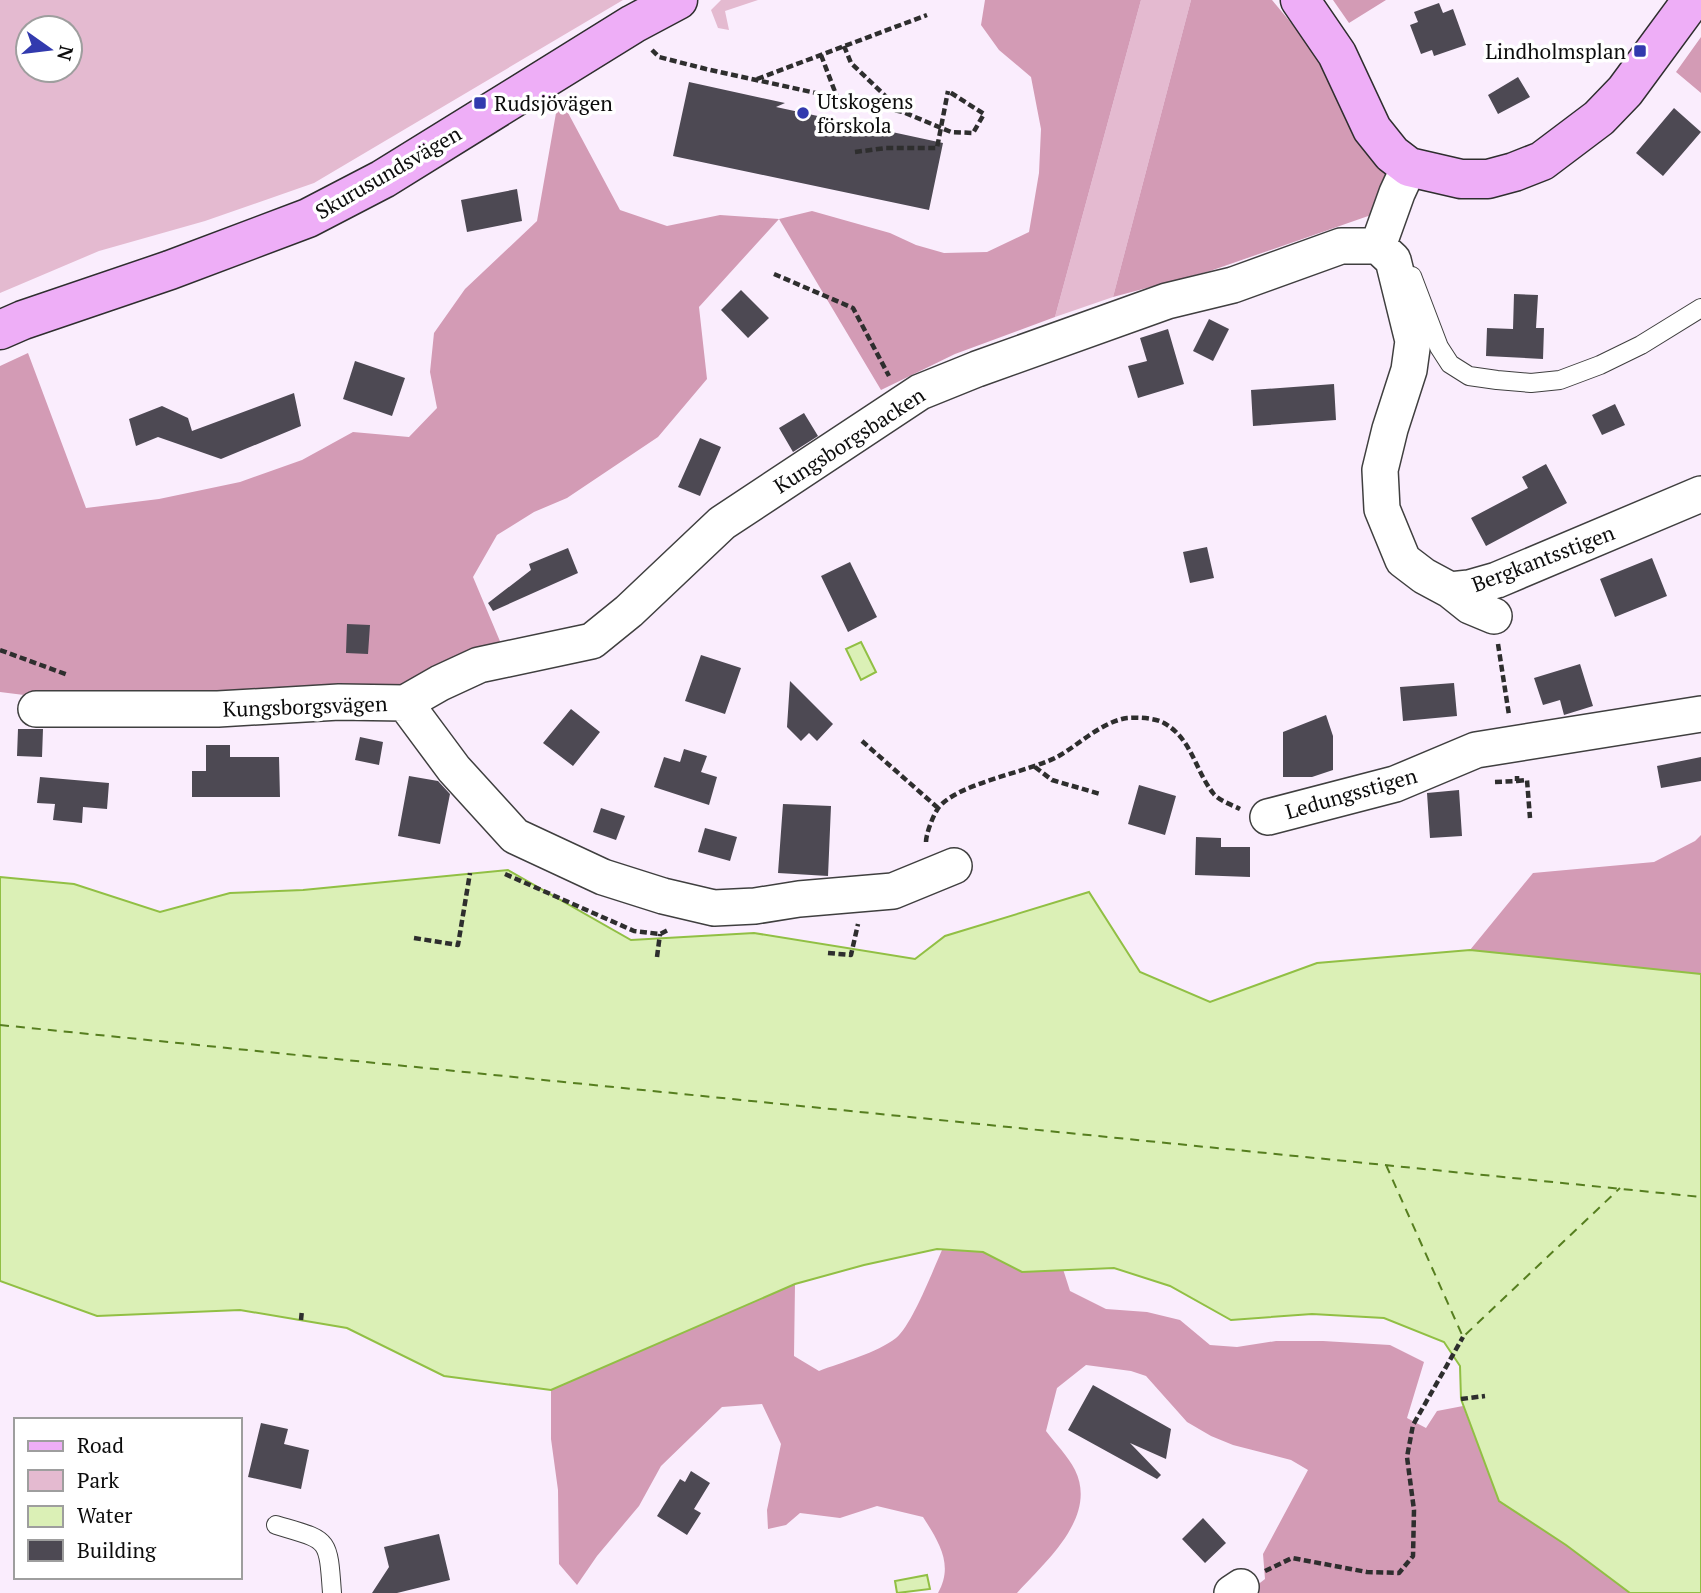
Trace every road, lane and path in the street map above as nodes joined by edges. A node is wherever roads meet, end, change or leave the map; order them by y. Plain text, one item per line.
1 (678, 0) edge
2 (1300, 0) edge
3 (1692, 0) edge
4 (927, 15) dead end
5 (844, 46) junction
6 (650, 48) dead end
7 (821, 55) junction
8 (756, 79) junction
9 (837, 98) junction
10 (903, 112) junction
11 (855, 152) dead end
12 (1409, 167) junction
13 (1386, 253) junction
14 (774, 274) dead end
15 (1701, 308) edge
16 (0, 330) edge
17 (903, 402) junction
18 (1701, 494) edge
19 (1450, 590) junction
20 (1494, 616) joint
21 (405, 704) junction
22 (36, 709) dead end
23 (1701, 714) edge
24 (862, 741) dead end
25 (1513, 743) junction
26 (1034, 767) junction
27 (1517, 780) dead end
28 (1100, 794) dead end
29 (938, 808) junction
30 (1268, 817) joint
31 (1530, 818) dead end
32 (942, 870) joint
33 (470, 873) dead end
34 (505, 874) dead end
35 (660, 927) dead end
36 (660, 934) junction
37 (414, 938) dead end
38 (853, 941) dead end
39 (828, 953) dead end
40 (657, 957) dead end
41 (302, 1310) dead end
42 (301, 1321) dead end
43 (1463, 1336) dead end
44 (1485, 1396) dead end
45 (1461, 1399) dead end
46 (275, 1525) dead end
47 (1237, 1590) edge
48 (332, 1593) edge

1 - 16 street, Skurusundsvägen
2 - 12 street
3 - 12 street
4 - 5 path
5 - 7 path
5 - 10 path
6 - 8 path
7 - 8 path
7 - 9 path
8 - 9 path
9 - 10 path
10 - 11 path, bridge
12 - 13 street
13 - 15 lane
13 - 17 street, Kungsborgsbacken
13 - 19 street, Bergkantsstigen
14 - 17 path
17 - 21 street, Kungsborgsbacken
18 - 19 street, Bergkantsstigen
19 - 20 street
20 - 25 path
21 - 22 street, Kungsborgsvägen
21 - 32 street, Kungsborgsvägen
23 - 25 street, Ledungsstigen
24 - 29 path
25 - 30 street, Ledungsstigen
26 - 28 path
26 - 29 path
26 - 30 path
27 - 31 path
29 - 32 path
33 - 37 path
34 - 36 path
35 - 36 path
36 - 40 path
38 - 39 path
41 - 42 path
43 - 47 path
44 - 45 path
46 - 48 lane

